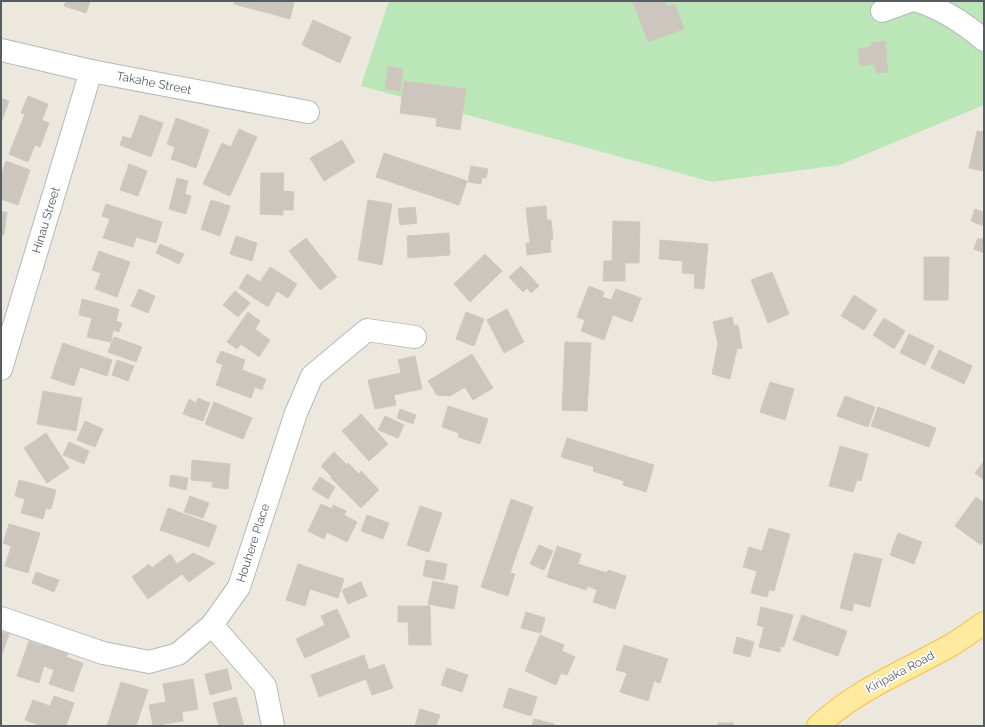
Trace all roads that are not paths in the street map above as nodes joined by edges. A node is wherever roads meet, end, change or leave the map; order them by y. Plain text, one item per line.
1 (910, 1) edge
2 (918, 1) edge
3 (882, 11) dead end
4 (984, 40) edge
5 (1, 50) edge
6 (91, 71) junction
7 (308, 112) dead end
8 (415, 337) dead end
9 (1, 369) edge
10 (1, 618) edge
11 (984, 623) edge
12 (212, 625) junction
13 (273, 726) edge
14 (818, 726) edge

1 - 3 street
2 - 4 street
5 - 6 street, Takahe Street
6 - 7 street, Takahe Street
6 - 9 street, Hinau Street
8 - 12 street, Houhere Place
10 - 12 street, Houhere Place
11 - 14 main road, Kiripaka Road
12 - 13 street

